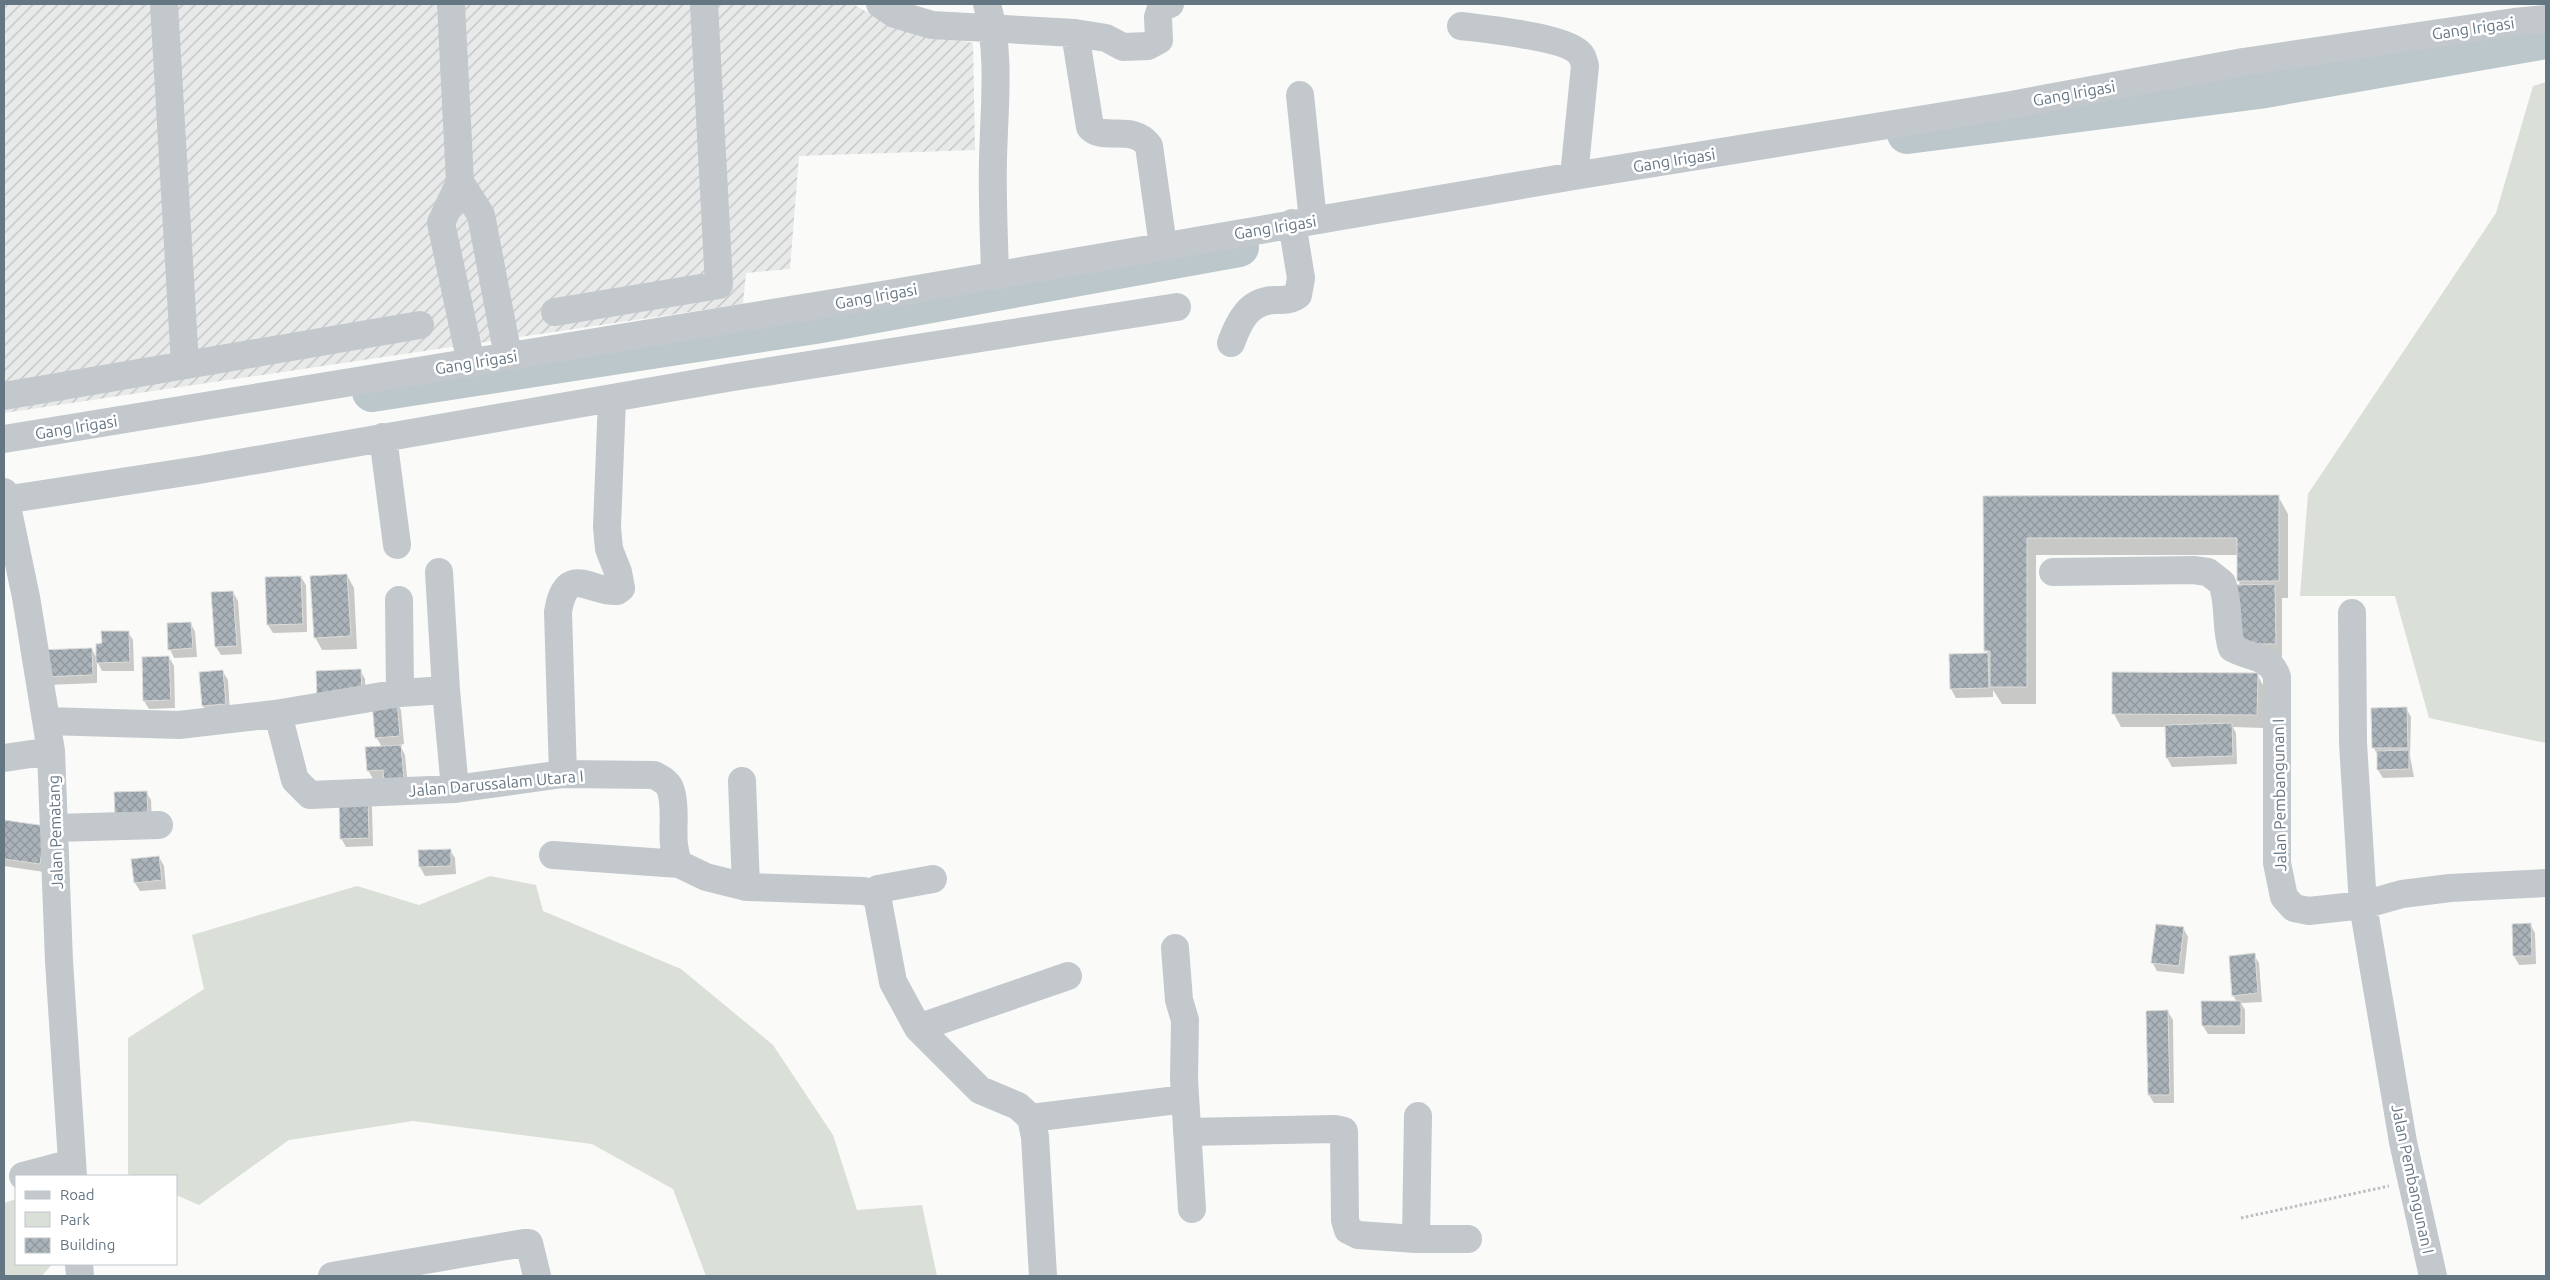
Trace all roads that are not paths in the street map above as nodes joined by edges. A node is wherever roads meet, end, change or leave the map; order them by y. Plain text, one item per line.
1 (164, 4) edge
2 (451, 4) edge
3 (704, 4) edge
4 (880, 4) edge
5 (1170, 4) edge
6 (2512, 13) edge
7 (991, 16) edge
8 (2546, 19) edge
9 (1461, 26) dead end
10 (1075, 33) junction
11 (1300, 95) dead end
12 (1574, 176) junction
13 (460, 182) junction
14 (1299, 225) junction
15 (1163, 246) junction
16 (995, 274) junction
17 (1177, 307) dead end
18 (554, 312) dead end
19 (420, 325) dead end
20 (1231, 344) dead end
21 (508, 356) junction
22 (471, 363) junction
23 (185, 365) junction
24 (4, 396) edge
25 (612, 399) junction
26 (383, 437) junction
27 (4, 438) edge
28 (4, 498) edge
29 (397, 545) dead end
30 (438, 572) dead end
31 (2053, 572) dead end
32 (15, 598) edge
33 (399, 600) dead end
34 (2352, 613) dead end
35 (446, 690) junction
36 (400, 693) junction
37 (275, 714) junction
38 (47, 721) junction
39 (51, 751) junction
40 (4, 758) edge
41 (563, 774) junction
42 (742, 781) dead end
43 (455, 789) junction
44 (160, 825) dead end
45 (55, 828) junction
46 (553, 855) dead end
47 (679, 864) junction
48 (933, 879) dead end
49 (2546, 884) edge
50 (746, 887) junction
51 (872, 893) junction
52 (2363, 905) junction
53 (1175, 948) dead end
54 (1068, 976) dead end
55 (918, 1028) junction
56 (1185, 1098) junction
57 (1418, 1116) dead end
58 (1031, 1118) junction
59 (1186, 1132) junction
60 (72, 1170) edge
61 (31, 1175) edge
62 (1192, 1209) dead end
63 (1416, 1238) junction
64 (1468, 1238) dead end
65 (332, 1276) edge
66 (537, 1276) edge
67 (1043, 1276) edge
68 (2433, 1276) edge

1 - 23 street
2 - 13 street
3 - 18 street
4 - 7 street
5 - 10 street
6 - 8 street, Gang Irigasi
6 - 12 street, Gang Irigasi
7 - 10 street
7 - 16 street
9 - 12 street
10 - 15 street
11 - 14 street
12 - 14 street, Gang Irigasi
13 - 21 street
13 - 22 street
14 - 15 street, Gang Irigasi
14 - 20 street
15 - 16 street, Gang Irigasi
16 - 21 street, Gang Irigasi
17 - 25 street
19 - 23 street
21 - 22 street, Gang Irigasi
22 - 27 street, Gang Irigasi
23 - 24 street
25 - 26 street
25 - 41 street
26 - 28 street
26 - 29 street
28 - 32 street, Jalan Pematang
30 - 35 street
31 - 52 street, Jalan Pembangunan I
32 - 38 street, Jalan Pematang
33 - 36 street
34 - 52 street
35 - 36 street
35 - 43 street
36 - 37 street
37 - 38 street
37 - 43 street, Jalan Darussalam Utara I
38 - 39 street, Jalan Pematang
39 - 40 street
39 - 45 street, Jalan Pematang
41 - 43 street, Jalan Darussalam Utara I
41 - 47 street, Jalan Darussalam Utara I
42 - 50 street
44 - 45 street
45 - 60 street, Jalan Pematang
46 - 47 street
47 - 50 street
48 - 51 street
49 - 52 street
50 - 51 street
51 - 55 street
52 - 68 street, Jalan Pembangunan I
53 - 56 street
54 - 55 street
55 - 58 street
56 - 58 street
56 - 59 street
57 - 63 street
58 - 67 street
59 - 62 street
59 - 63 street
60 - 61 street
63 - 64 street
65 - 66 street

